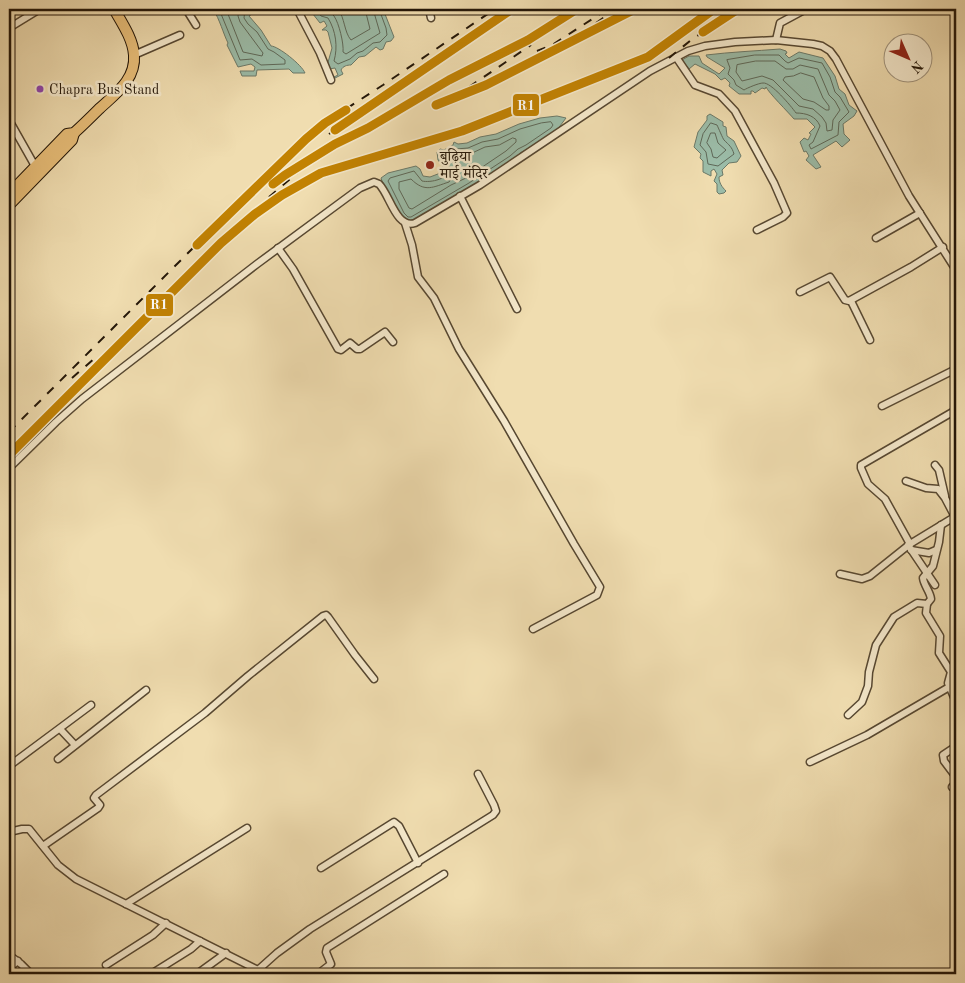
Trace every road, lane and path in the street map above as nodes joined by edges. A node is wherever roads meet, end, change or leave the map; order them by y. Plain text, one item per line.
1 (40, 9) edge
2 (186, 9) edge
3 (297, 9) edge
4 (429, 9) edge
5 (806, 9) edge
6 (117, 10) edge
7 (431, 18) dead end
8 (196, 24) dead end
9 (9, 28) edge
10 (180, 35) dead end
11 (776, 40) junction
12 (134, 55) junction
13 (676, 57) junction
14 (331, 80) dead end
15 (9, 120) edge
16 (74, 133) junction
17 (35, 166) junction
18 (9, 194) edge
19 (460, 196) junction
20 (9, 206) edge
21 (920, 213) junction
22 (405, 223) junction
23 (757, 230) dead end
24 (876, 238) dead end
25 (943, 247) junction
26 (278, 248) junction
27 (956, 270) edge
28 (800, 292) dead end
29 (851, 301) junction
30 (517, 309) dead end
31 (870, 340) dead end
32 (393, 342) dead end
33 (956, 369) edge
34 (882, 406) dead end
35 (956, 410) edge
36 (935, 465) dead end
37 (9, 468) edge
38 (906, 481) dead end
39 (945, 498) junction
40 (955, 516) edge
41 (941, 525) junction
42 (910, 546) junction
43 (936, 550) junction
44 (926, 573) junction
45 (840, 574) dead end
46 (935, 585) dead end
47 (927, 604) junction
48 (532, 628) dead end
49 (374, 678) dead end
50 (953, 685) edge
51 (146, 690) dead end
52 (956, 702) edge
53 (91, 705) dead end
54 (848, 715) dead end
55 (60, 729) junction
56 (956, 729) edge
57 (75, 745) junction
58 (58, 759) dead end
59 (810, 762) dead end
60 (9, 766) edge
61 (478, 774) dead end
62 (956, 777) edge
63 (247, 828) dead end
64 (9, 832) edge
65 (43, 846) junction
66 (418, 863) junction
67 (321, 868) dead end
68 (444, 874) dead end
69 (126, 904) junction
70 (166, 923) junction
71 (200, 941) junction
72 (226, 953) junction
73 (9, 955) edge
74 (18, 961) junction
75 (106, 965) dead end
76 (9, 968) edge
77 (258, 970) junction
78 (31, 974) edge
79 (151, 974) edge
80 (197, 974) edge
81 (266, 974) edge
82 (318, 974) edge

1 - 9 street
2 - 8 street
3 - 14 street
4 - 7 street
5 - 11 street
6 - 12 highway
10 - 12 street
11 - 13 street
11 - 21 street
12 - 16 highway
13 - 19 street
13 - 23 street
15 - 17 street
16 - 17 highway
16 - 20 highway
17 - 18 highway
19 - 22 street
19 - 30 street
21 - 24 street
21 - 25 street
22 - 26 street
22 - 48 street
25 - 27 street
25 - 29 street
26 - 32 street
26 - 37 street
28 - 29 street
29 - 31 street
33 - 34 street
35 - 42 street
36 - 39 street
38 - 39 street
39 - 40 street
40 - 41 street
41 - 42 street
41 - 43 street
42 - 43 street
42 - 44 street
42 - 45 street
43 - 44 street
44 - 46 street
44 - 47 street
47 - 50 street
47 - 54 street
49 - 65 street
50 - 52 street
50 - 59 street
51 - 57 street
53 - 55 street
55 - 57 street
55 - 60 street
56 - 62 street
57 - 58 street
61 - 66 street
63 - 69 street
64 - 65 street
65 - 69 street
66 - 67 street
66 - 77 street
68 - 82 street
69 - 70 street
70 - 71 street
70 - 75 street
71 - 72 street
71 - 79 street
72 - 77 street
72 - 80 street
73 - 74 street
74 - 76 street
74 - 78 street
77 - 81 street

